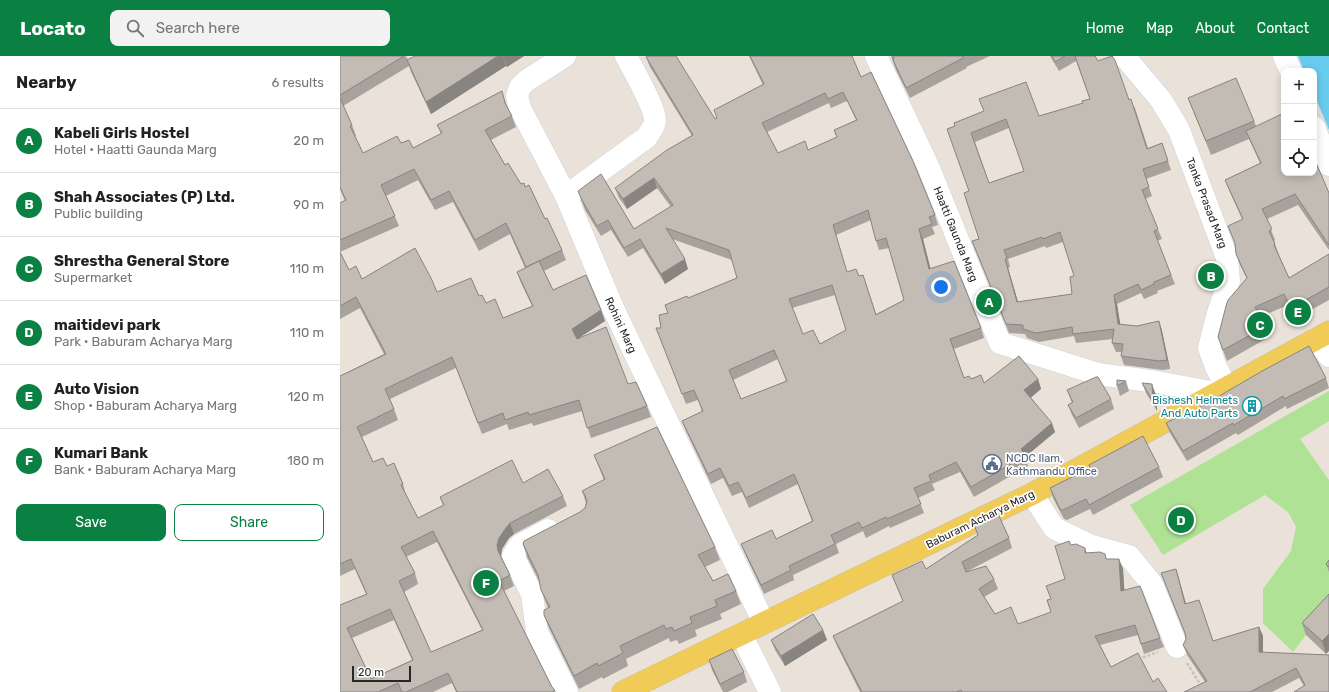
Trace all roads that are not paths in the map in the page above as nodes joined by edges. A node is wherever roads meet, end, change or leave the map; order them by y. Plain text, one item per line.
1 (565, 56) edge
2 (626, 56) edge
3 (876, 56) edge
4 (1124, 56) edge
5 (1284, 56) edge
6 (1290, 68) edge
7 (1317, 135) edge
8 (1329, 165) edge
9 (566, 196) junction
10 (1325, 342) edge
11 (1221, 390) junction
12 (1032, 494) junction
13 (566, 521) edge
14 (764, 622) junction
15 (741, 634) junction
16 (1177, 647) road end
17 (567, 692) edge
18 (624, 692) edge
19 (770, 692) edge

1 - 9 street, Rohini Marg
2 - 9 street
3 - 11 street, Haatti Gaunda Marg
4 - 11 street, Tanka Prasad Marg
5 - 6 street
7 - 8 street
9 - 14 street, Rohini Marg
10 - 11 main road, Baburam Acharya Marg
11 - 12 main road, Baburam Acharya Marg
12 - 14 main road, Baburam Acharya Marg
12 - 16 street
13 - 17 street
14 - 15 main road, Baburam Acharya Marg
15 - 18 main road, Baburam Acharya Marg
15 - 19 street

